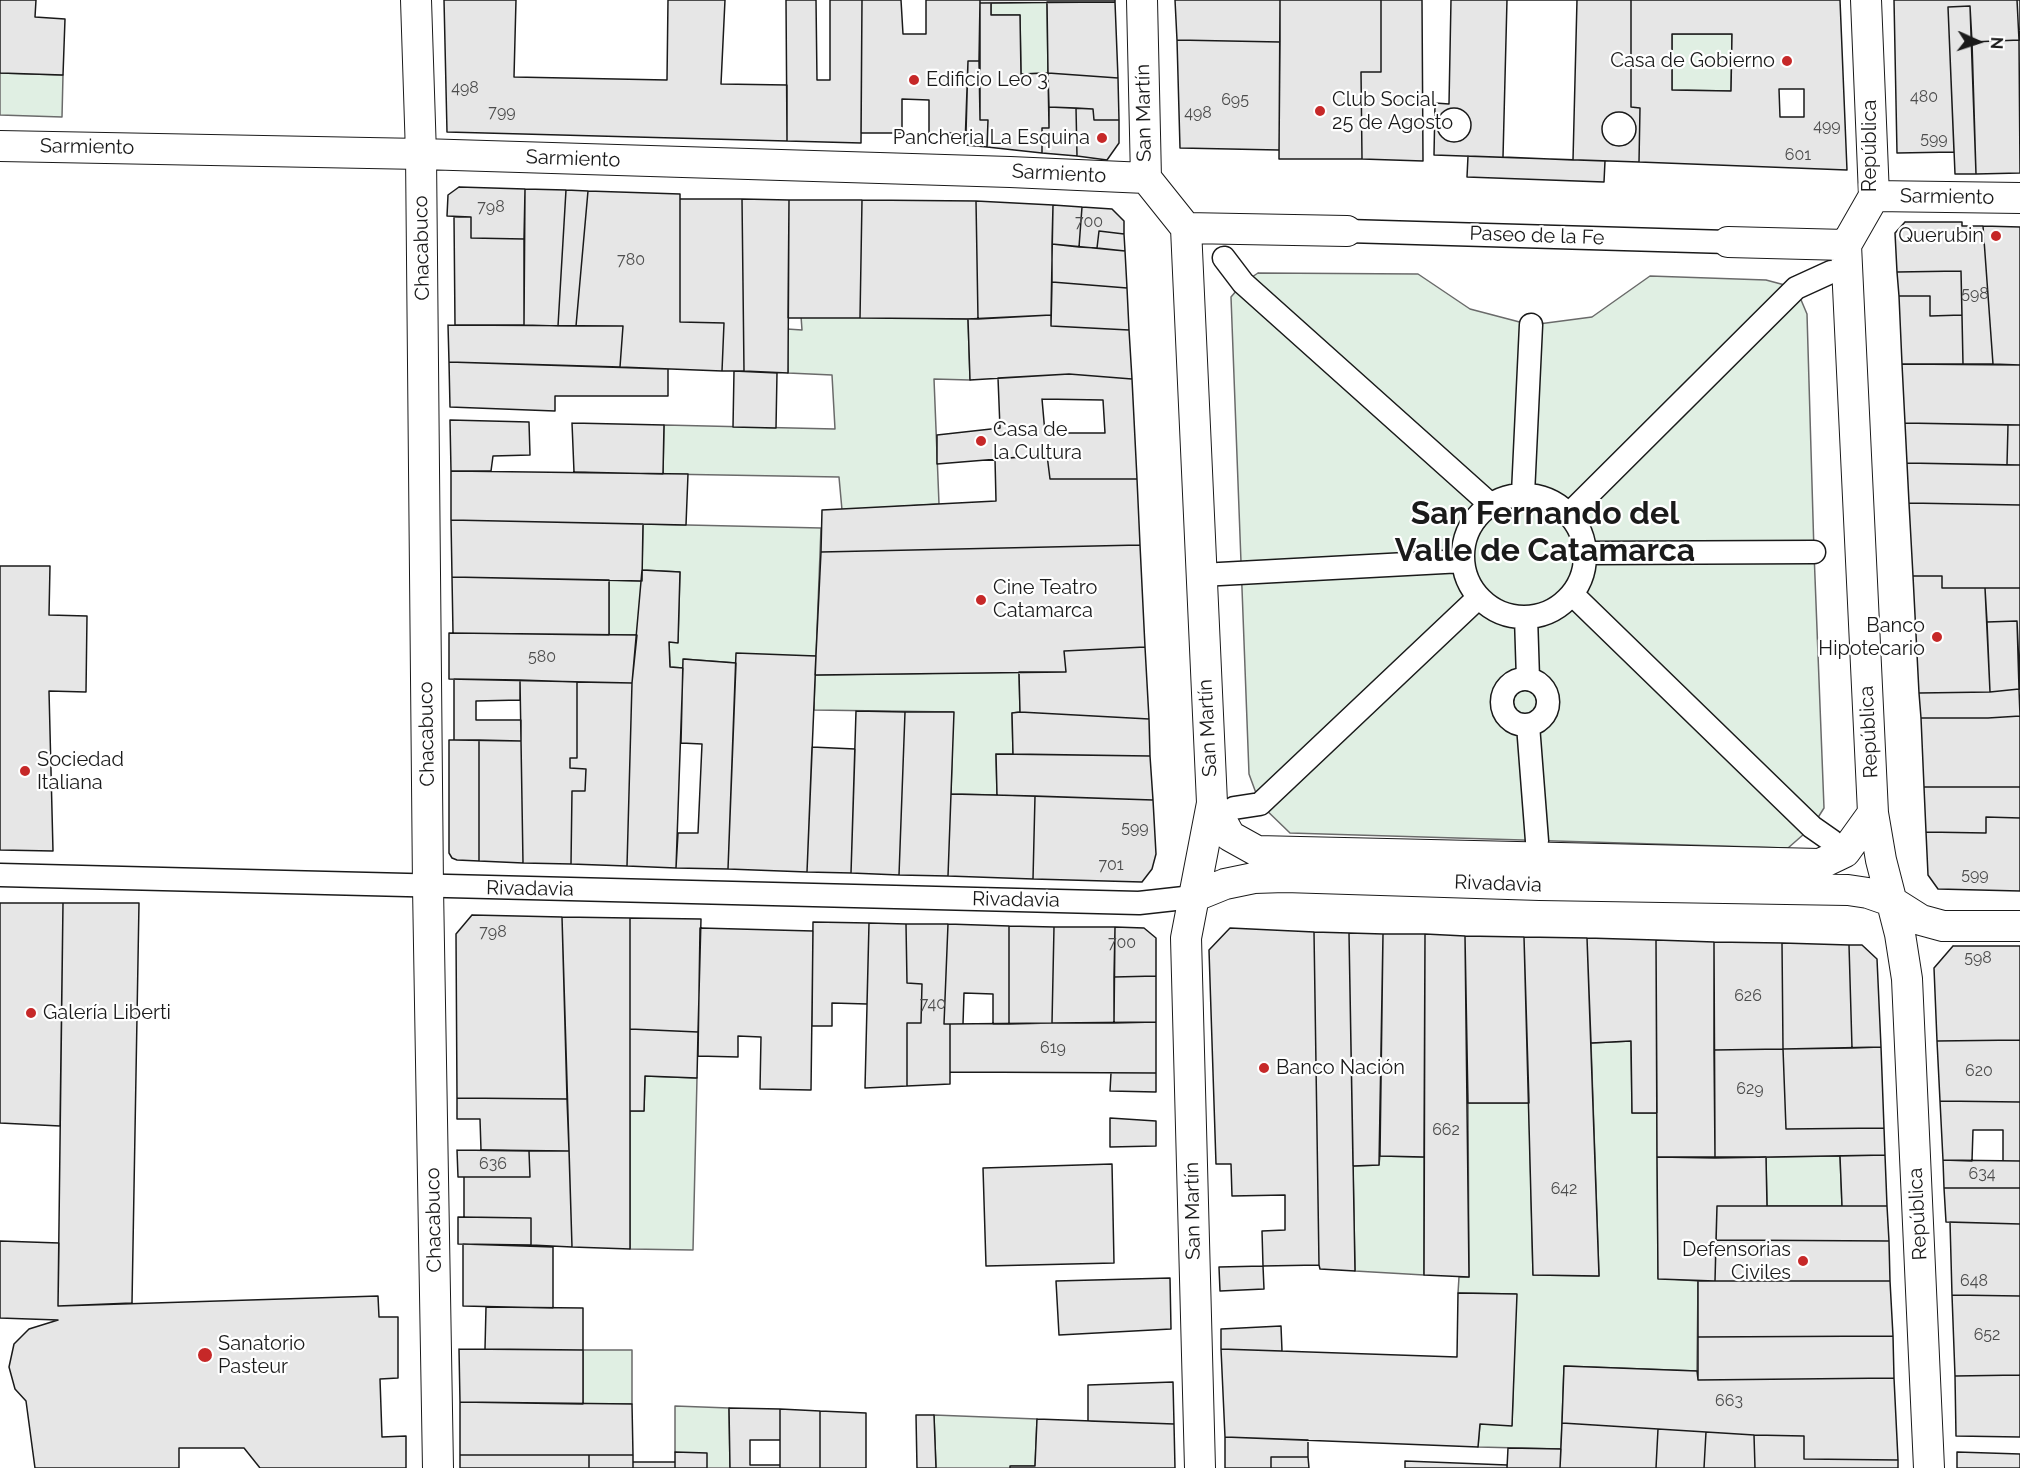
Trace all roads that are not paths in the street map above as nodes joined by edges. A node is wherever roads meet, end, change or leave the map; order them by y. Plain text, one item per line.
1 (416, 0) edge
2 (1142, 0) edge
3 (1866, 0) edge
4 (0, 146) edge
5 (421, 154) junction
6 (1146, 178) junction
7 (1874, 196) junction
8 (2020, 198) edge
9 (1186, 228) junction
10 (1347, 231) joint
11 (1728, 242) joint
12 (1846, 245) junction
13 (1224, 258) dead end
14 (1831, 272) dead end
15 (1531, 325) dead end
16 (1523, 494) junction
17 (1491, 505) junction
18 (1569, 514) junction
19 (1814, 552) dead end
20 (1585, 554) junction
21 (1463, 561) junction
22 (1201, 575) junction
23 (1572, 594) junction
24 (1479, 597) junction
25 (1526, 617) junction
26 (1528, 680) junction
27 (1528, 725) junction
28 (1223, 806) junction
29 (1873, 813) junction
30 (1537, 841) dead end
31 (1832, 841) dead end
32 (0, 875) edge
33 (428, 887) junction
34 (1193, 897) junction
35 (1891, 901) junction
36 (2020, 926) edge
37 (438, 1468) edge
38 (1200, 1468) edge
39 (1929, 1468) edge

1 - 5 street, Chacabuco
2 - 6 street, San Martín
3 - 7 street, República
4 - 5 street, Sarmiento
5 - 6 street, Sarmiento
5 - 33 street, Chacabuco
6 - 9 street, San Martín
7 - 8 street, Sarmiento
7 - 12 street, República
9 - 10 street
9 - 22 street, San Martín
10 - 11 street, Paseo de la Fe
11 - 12 street
12 - 29 street, República
13 - 17 street
14 - 18 street
15 - 16 street
16 - 17 street
16 - 18 street
17 - 21 street
18 - 20 street
19 - 20 street
20 - 23 street
21 - 22 street
21 - 24 street
22 - 28 street, San Martín
23 - 25 street
23 - 31 street
24 - 25 street
24 - 28 street
25 - 26 street
26 - 27 street
26 - 27 street
27 - 30 street
28 - 29 street, Rivadavia
28 - 34 street, San Martín
29 - 35 street, República
32 - 33 street, Rivadavia
33 - 34 street, Rivadavia
33 - 37 street, Chacabuco
34 - 35 street, Rivadavia
34 - 38 street, San Martín
35 - 36 street, Rivadavia
35 - 39 street, República

